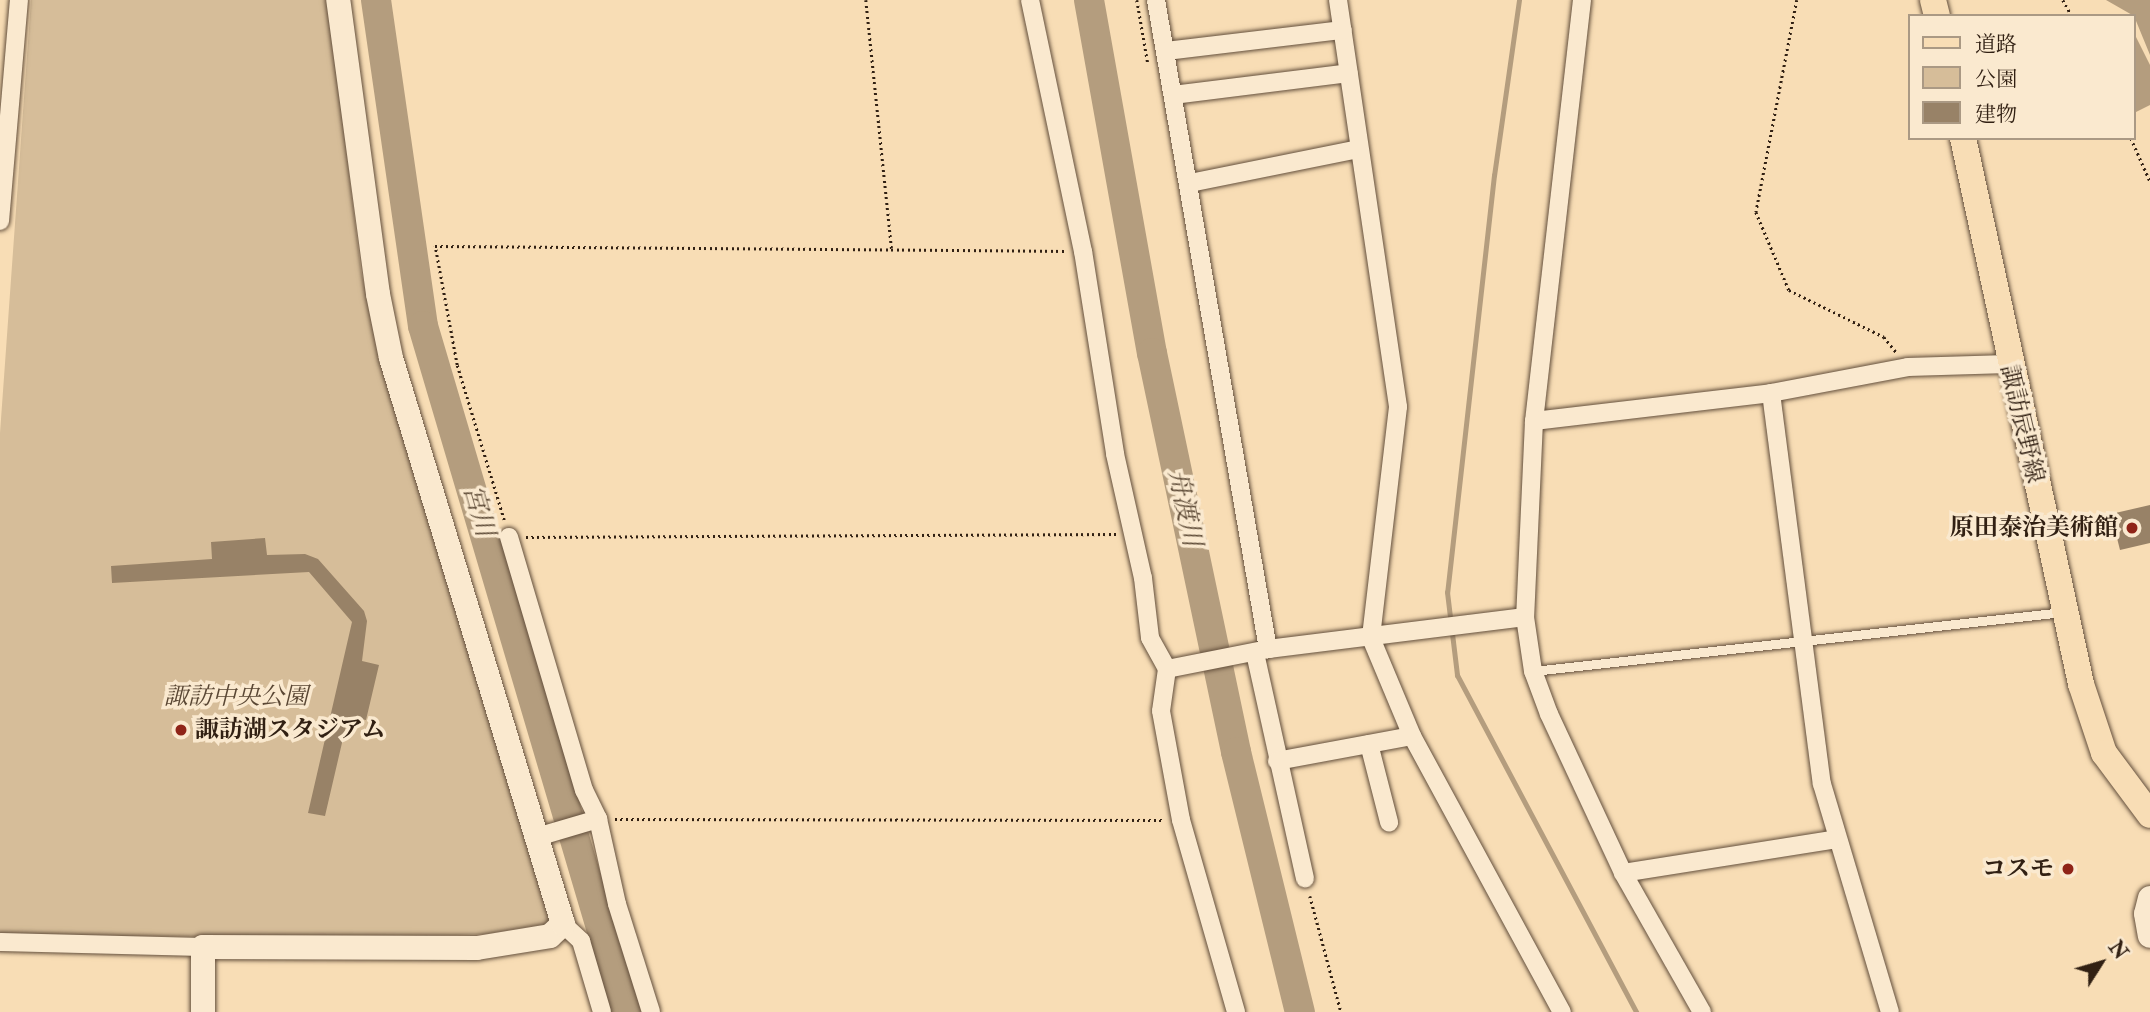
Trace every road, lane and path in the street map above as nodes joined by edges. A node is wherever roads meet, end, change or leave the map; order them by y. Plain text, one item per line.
1 (19, 0) edge
2 (338, 0) edge
3 (866, 0) edge
4 (1030, 0) edge
5 (1156, 0) edge
6 (1339, 0) edge
7 (1582, 0) edge
8 (1797, 0) edge
9 (1343, 30) junction
10 (1166, 51) junction
11 (1349, 73) junction
12 (1174, 94) junction
13 (1963, 140) edge
14 (2132, 140) edge
15 (1359, 149) junction
16 (2150, 181) edge
17 (1190, 183) junction
18 (0, 220) edge
19 (892, 250) junction
20 (1083, 251) junction
21 (2008, 364) junction
22 (1908, 367) junction
23 (1771, 393) junction
24 (1534, 421) junction
25 (1133, 534) junction
26 (509, 537) junction
27 (2064, 612) junction
28 (1525, 617) junction
29 (1371, 638) junction
30 (1802, 643) junction
31 (1256, 653) junction
32 (1172, 668) junction
33 (1532, 671) junction
34 (1412, 736) junction
35 (1369, 744) junction
36 (1277, 761) junction
37 (2150, 815) edge
38 (594, 819) junction
39 (1181, 820) junction
40 (1389, 822) dead end
41 (543, 835) junction
42 (1837, 839) junction
43 (1623, 873) junction
44 (1305, 879) joint
45 (2150, 898) edge
46 (563, 924) junction
47 (2150, 936) edge
48 (0, 942) edge
49 (203, 947) junction
50 (203, 1012) edge
51 (603, 1012) edge
52 (651, 1012) edge
53 (1236, 1012) edge
54 (1341, 1012) edge
55 (1562, 1012) edge
56 (1702, 1012) edge
57 (1890, 1012) edge

1 - 18 street
2 - 41 street
3 - 19 path
4 - 20 street
5 - 10 street
6 - 9 street
7 - 24 street
8 - 22 path
9 - 10 street
9 - 11 street
10 - 12 street
11 - 12 street
11 - 15 street
12 - 17 street
13 - 21 main road, 諏訪辰野線
14 - 16 path
15 - 17 street
15 - 29 street
17 - 31 street
19 - 20 path
19 - 26 path
20 - 25 street
21 - 22 street
21 - 27 main road, 諏訪辰野線
22 - 23 street
23 - 24 street
23 - 30 street
24 - 28 street
25 - 26 path
25 - 32 street
26 - 38 street
27 - 30 lane
27 - 37 main road, 諏訪辰野線
28 - 29 street
28 - 33 street
29 - 31 street
29 - 34 street
30 - 33 lane
30 - 42 street
31 - 32 street
31 - 36 street
32 - 39 street
33 - 43 street
34 - 35 street
34 - 55 street
35 - 36 street
35 - 40 street
36 - 44 street
38 - 39 path
38 - 41 street
38 - 52 street
39 - 53 street
41 - 46 street
42 - 43 street
42 - 57 street
43 - 56 street
44 - 54 path
45 - 47 street
46 - 49 street
46 - 51 street
48 - 49 street
49 - 50 street

